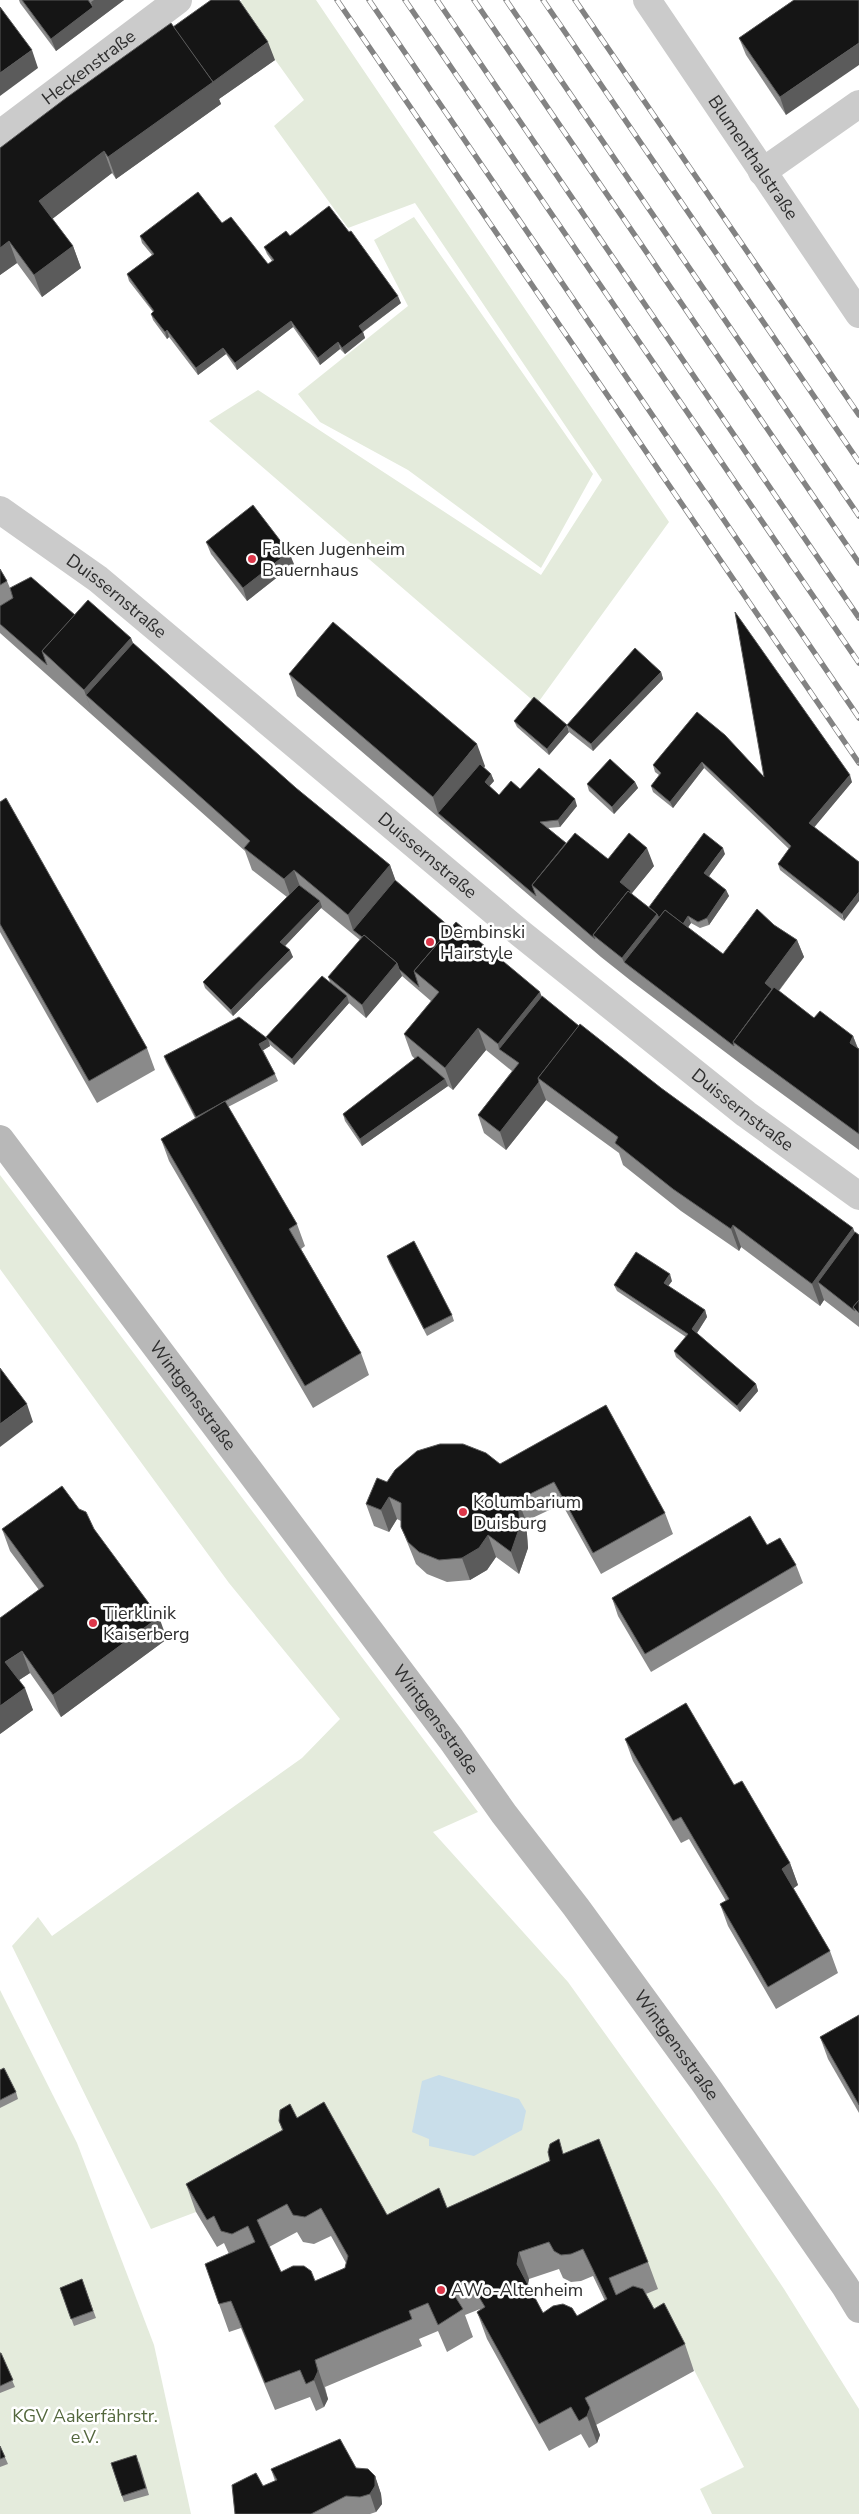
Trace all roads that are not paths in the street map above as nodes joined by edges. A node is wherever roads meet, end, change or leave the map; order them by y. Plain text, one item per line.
1 (178, 0) edge
2 (647, 0) edge
3 (859, 104) edge
4 (0, 134) edge
5 (762, 172) junction
6 (859, 314) edge
7 (0, 510) edge
8 (0, 1139) edge
9 (859, 1196) edge
10 (859, 2309) edge

1 - 4 street, Heckenstraße
2 - 5 street, Blumenthalstraße
3 - 5 street
5 - 6 street, Blumenthalstraße
7 - 9 street, Duissernstraße
8 - 10 main road, Wintgensstraße

